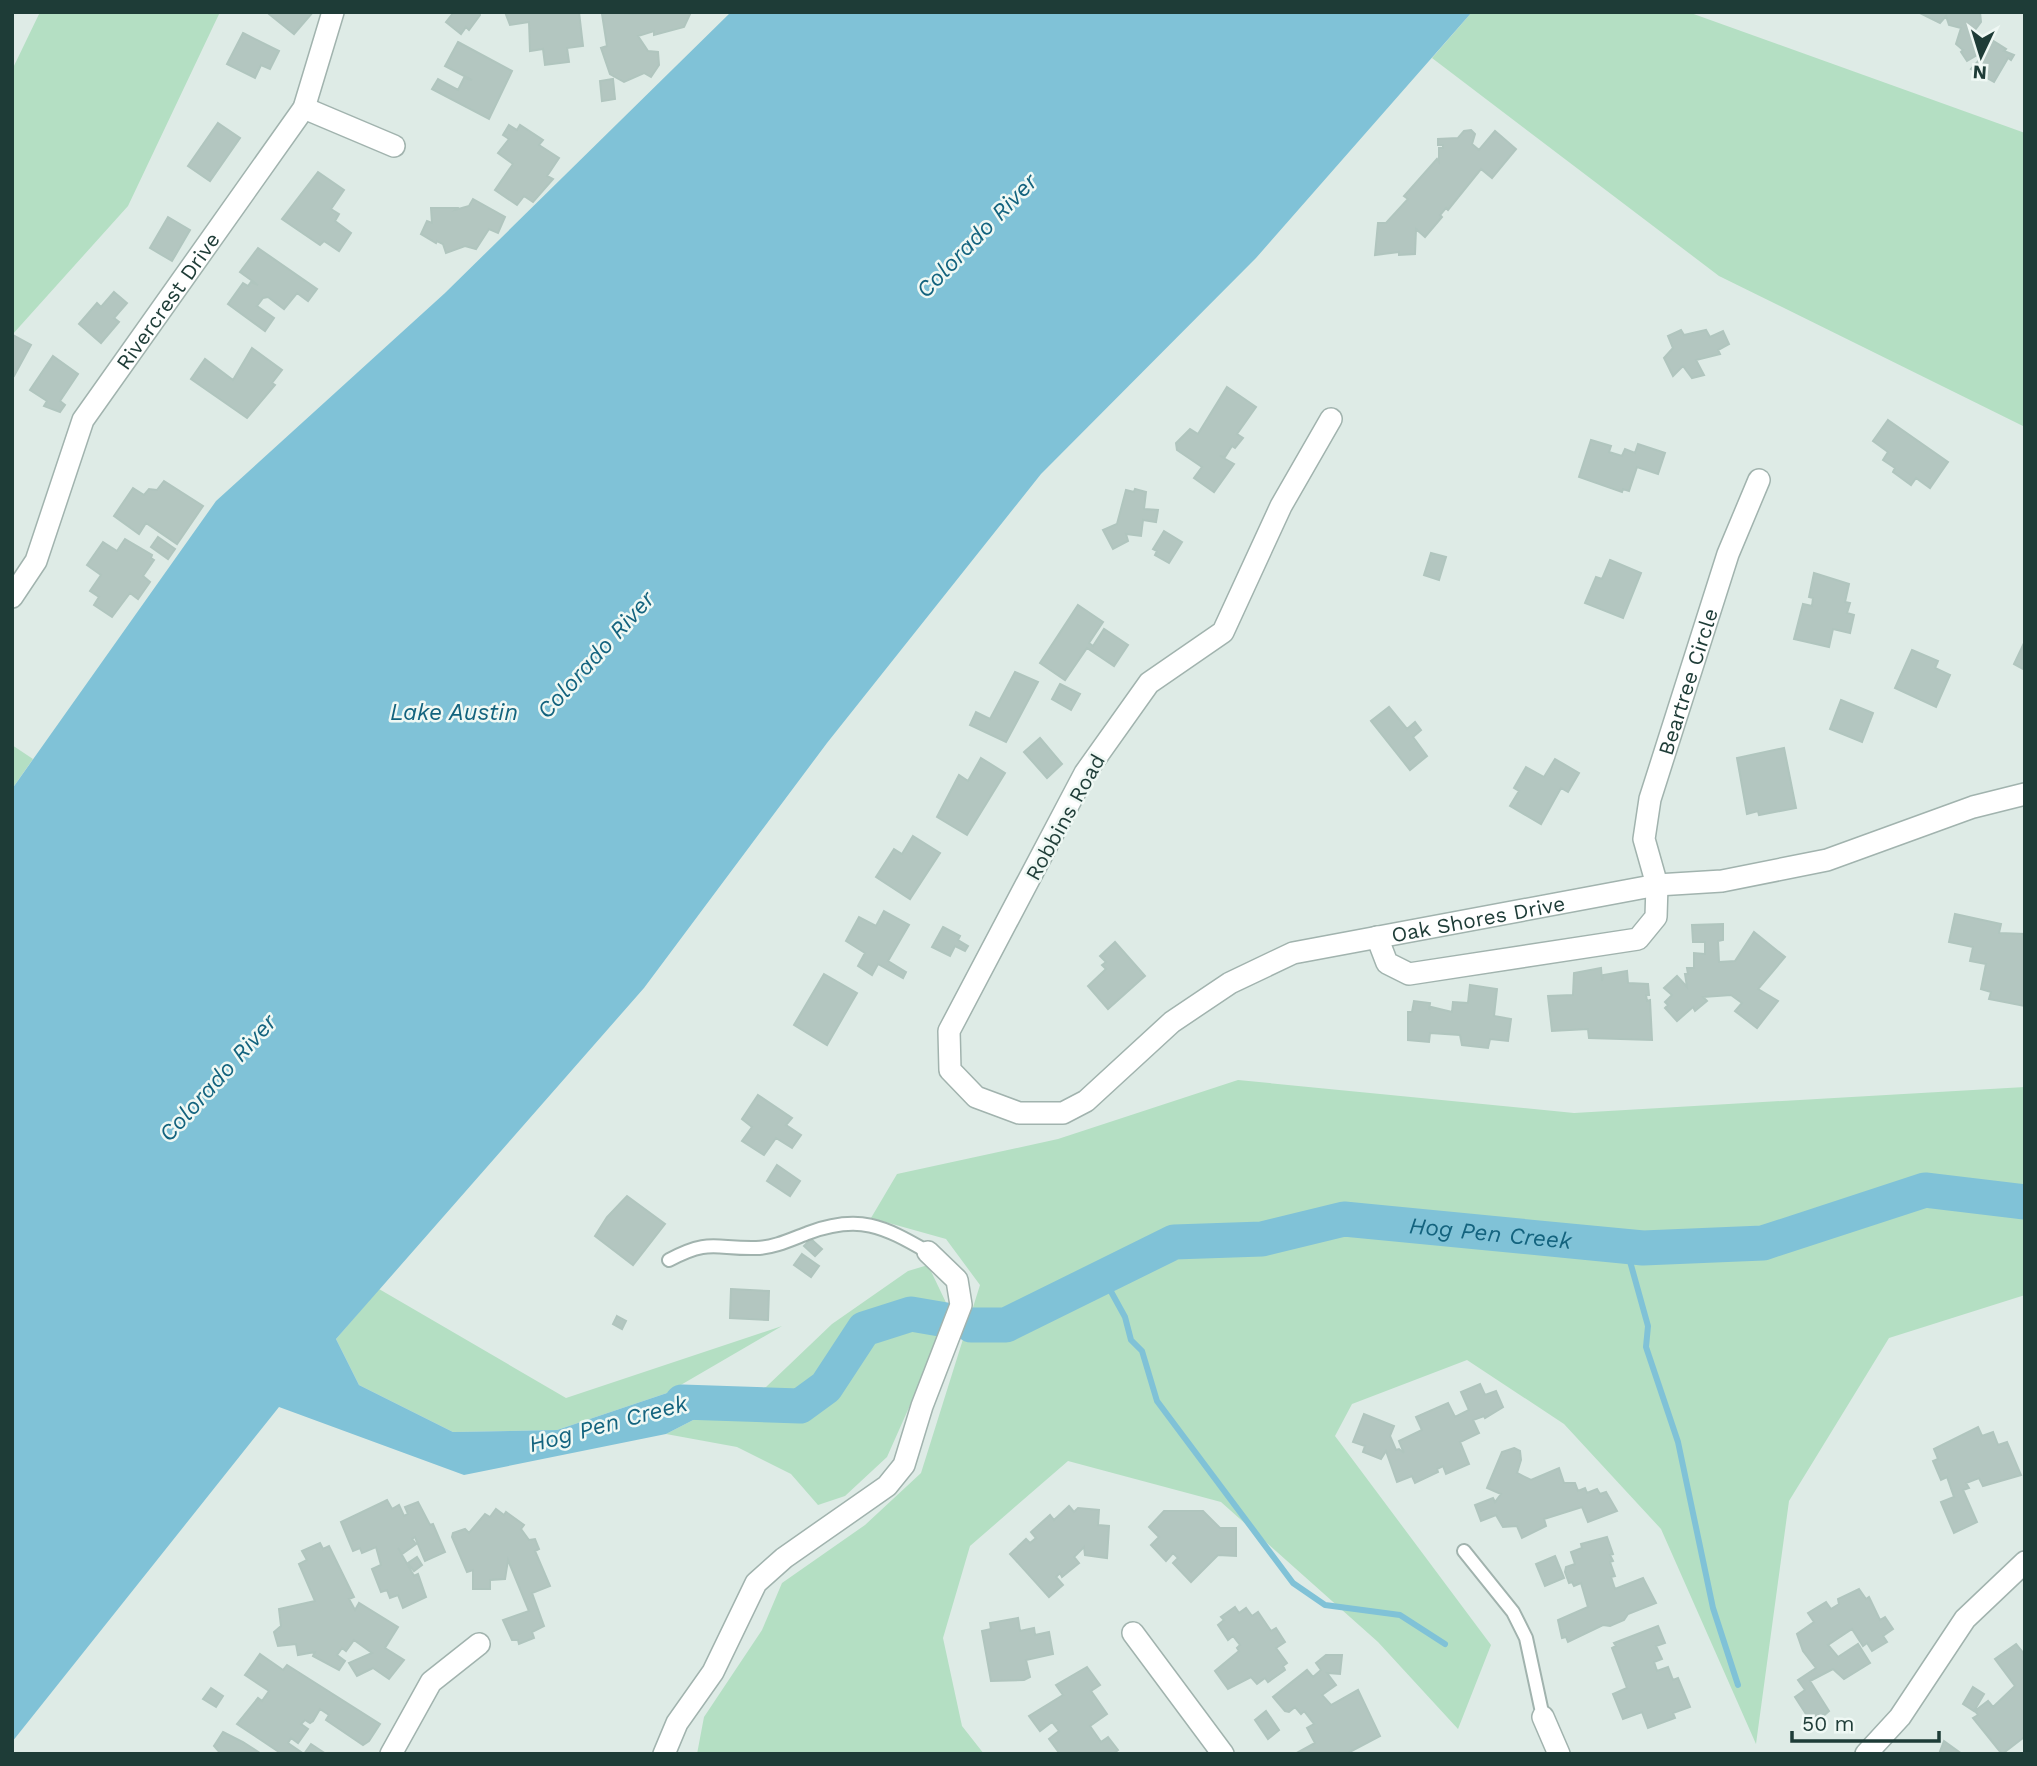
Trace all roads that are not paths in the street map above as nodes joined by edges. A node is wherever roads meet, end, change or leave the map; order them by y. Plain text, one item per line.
1 (333, 12) edge
2 (304, 108) junction
3 (394, 146) dead end
4 (1331, 419) dead end
5 (1759, 480) dead end
6 (12, 597) edge
7 (2025, 794) edge
8 (1657, 885) junction
9 (1377, 937) junction
10 (976, 1097) joint
11 (928, 1252) joint
12 (669, 1260) dead end
13 (1464, 1550) dead end
14 (2025, 1562) edge
15 (1133, 1633) dead end
16 (479, 1644) dead end
17 (1543, 1717) joint
18 (391, 1754) edge
19 (664, 1754) edge
20 (1223, 1754) edge
21 (1559, 1754) edge
22 (1866, 1754) edge

1 - 2 street, Rivercrest Drive
2 - 3 street
2 - 6 street, Rivercrest Drive
4 - 10 street, Robbins Road
5 - 8 street, Beartree Circle
7 - 8 street, Oak Shores Drive
8 - 9 street, Oak Shores Drive
8 - 9 street
9 - 10 street, Oak Shores Drive
11 - 12 lane
11 - 19 street
13 - 17 lane
14 - 22 street
15 - 20 street
16 - 18 street
17 - 21 street

